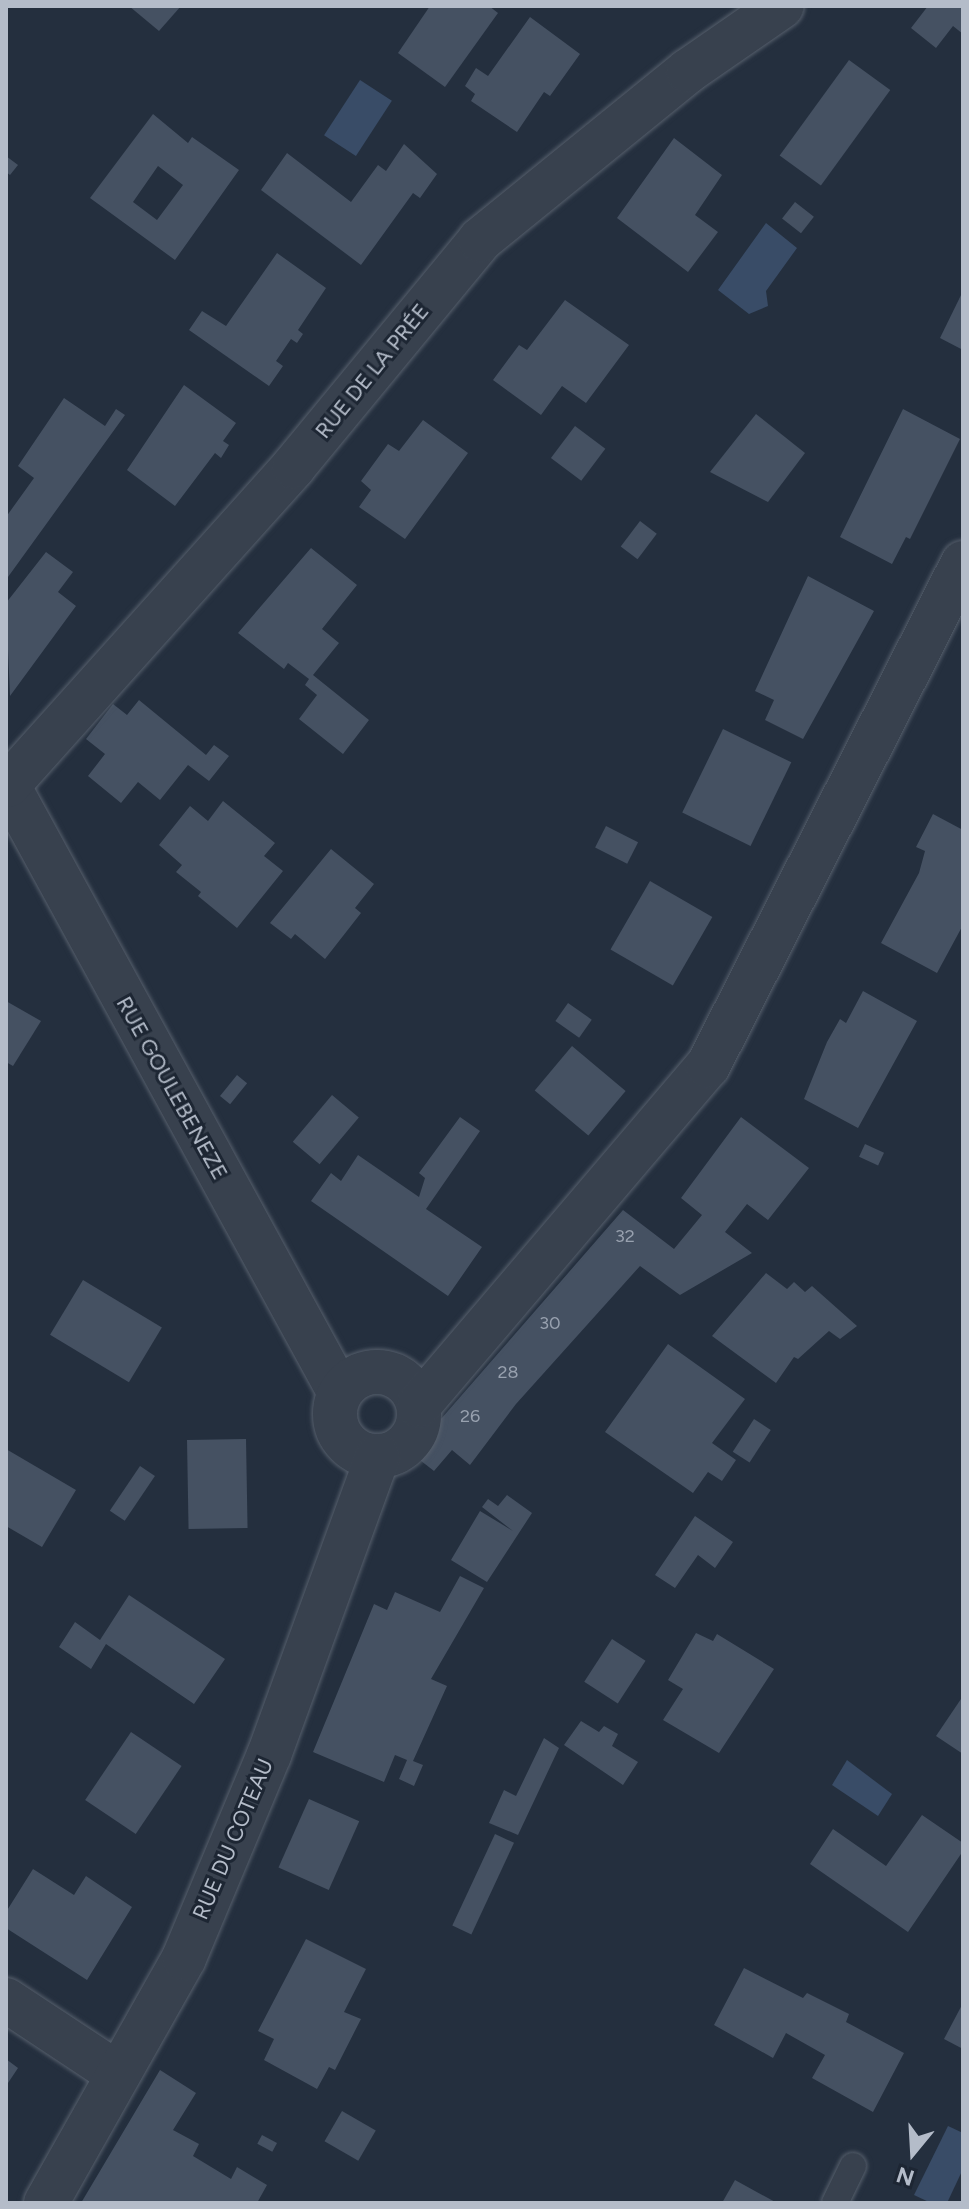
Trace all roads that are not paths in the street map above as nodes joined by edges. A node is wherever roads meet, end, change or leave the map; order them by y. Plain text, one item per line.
1 (782, 6) edge
2 (963, 563) edge
3 (7, 783) edge
4 (340, 1393) junction
5 (419, 1405) junction
6 (378, 1456) junction
7 (6, 2000) edge
8 (118, 2074) junction
9 (853, 2166) dead end
10 (46, 2203) edge
11 (835, 2203) edge

1 - 3 street, RUE DE LA PRÉE
2 - 5 street
3 - 4 street, RUE GOULEBENEZE
4 - 5 street
4 - 6 street
5 - 6 street
6 - 8 street, RUE DU COTEAU
7 - 8 street
8 - 10 street, RUE DU COTEAU
9 - 11 lane

